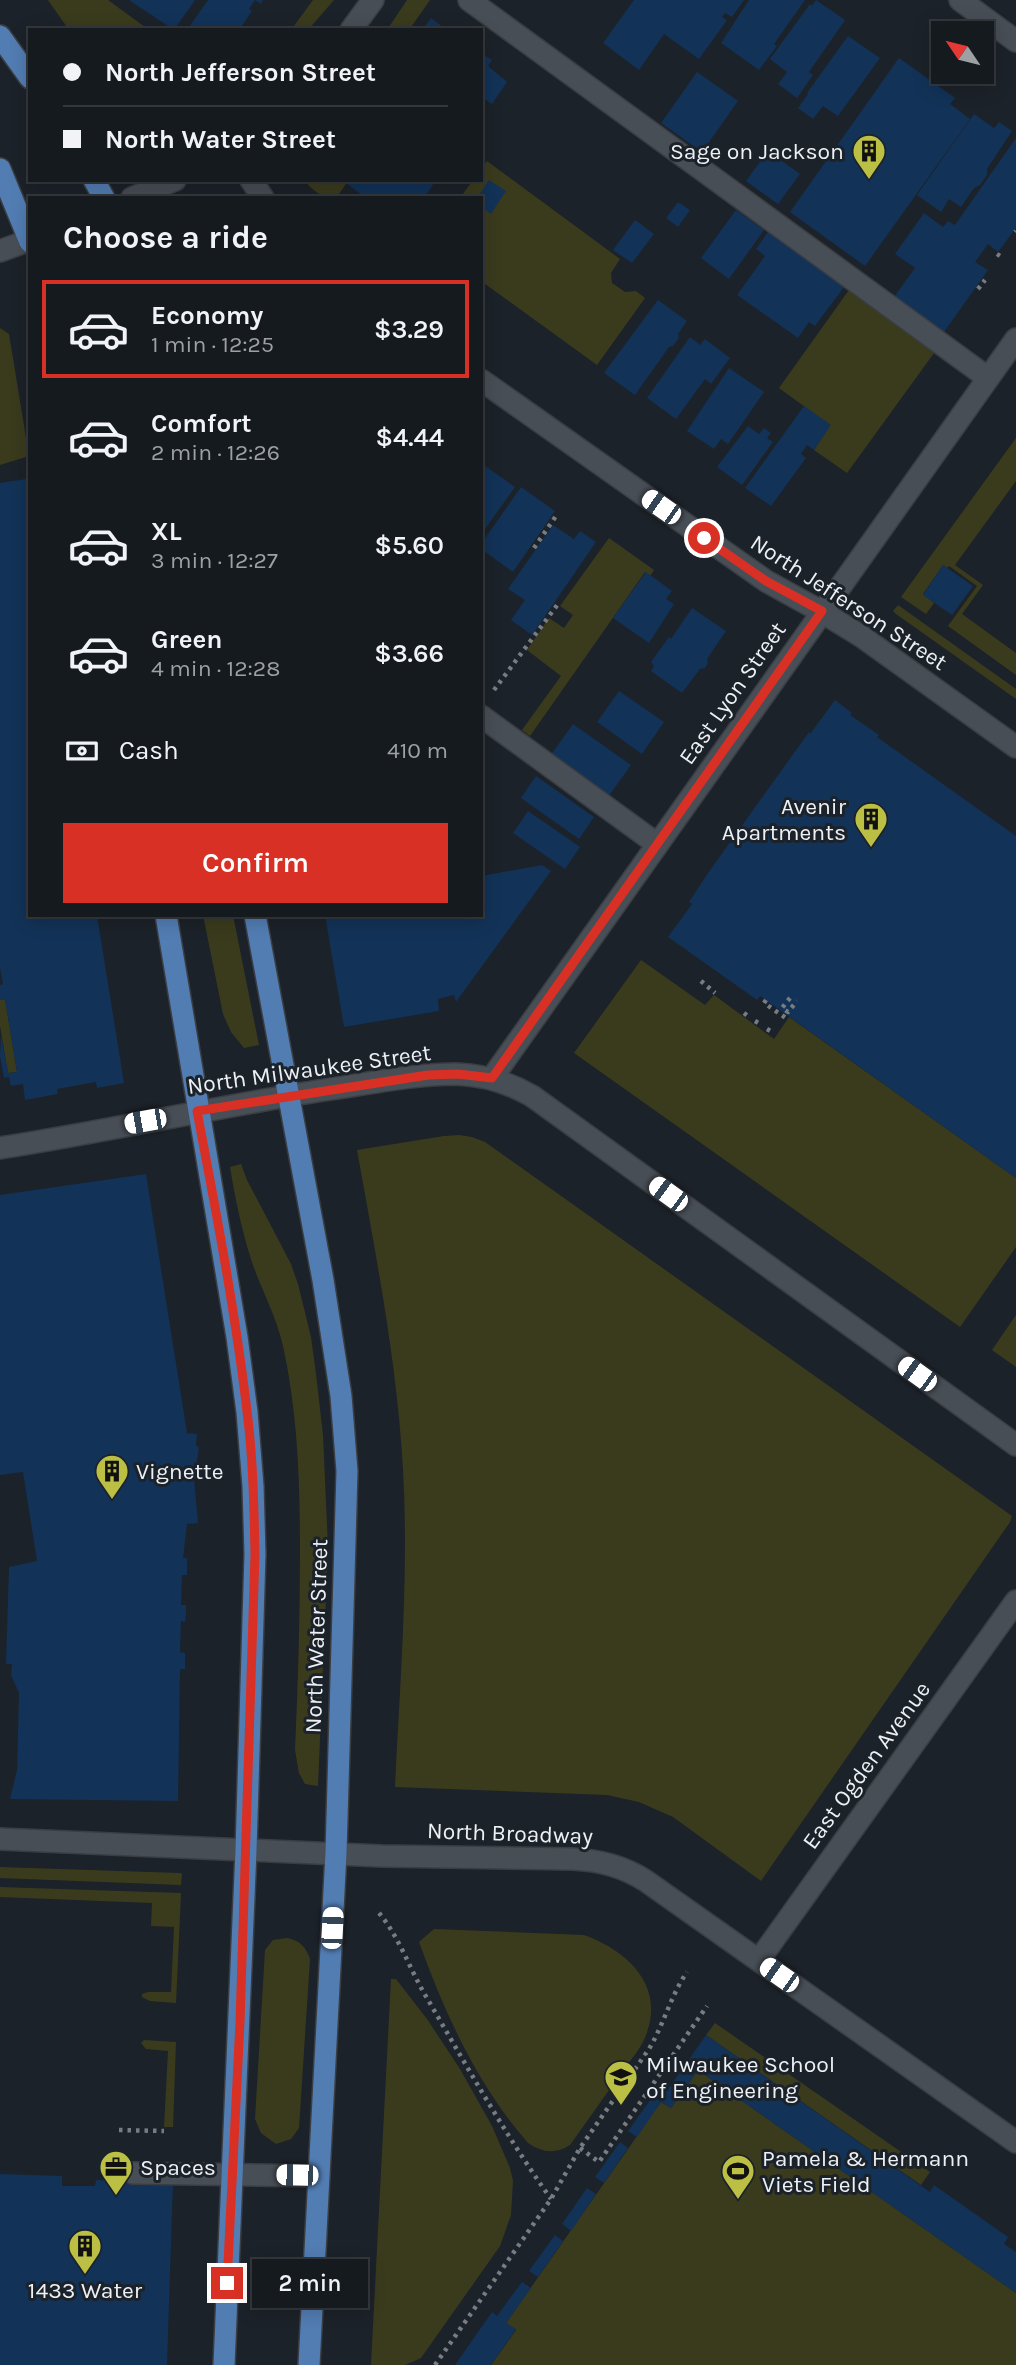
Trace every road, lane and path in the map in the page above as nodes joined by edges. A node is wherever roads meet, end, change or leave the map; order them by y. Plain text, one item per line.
1 (373, 0) edge
2 (469, 0) edge
3 (960, 0) edge
4 (352, 28) edge
5 (0, 36) edge
6 (1016, 41) edge
7 (28, 75) edge
8 (0, 169) edge
9 (170, 182) edge
10 (137, 196) edge
11 (28, 236) edge
12 (28, 242) edge
13 (0, 251) edge
14 (997, 254) dead end
15 (1003, 258) dead end
16 (985, 280) dead end
17 (978, 289) dead end
18 (1016, 338) edge
19 (988, 378) junction
20 (483, 381) edge
21 (556, 516) dead end
22 (534, 548) dead end
23 (558, 604) dead end
24 (822, 611) junction
25 (485, 707) edge
26 (1016, 747) edge
27 (657, 844) junction
28 (166, 917) edge
29 (255, 917) edge
30 (701, 981) dead end
31 (715, 993) dead end
32 (790, 998) dead end
33 (766, 1000) dead end
34 (797, 1001) dead end
35 (786, 1018) dead end
36 (492, 1078) junction
37 (289, 1096) junction
38 (197, 1111) junction
39 (0, 1148) edge
40 (1016, 1445) edge
41 (1016, 1601) edge
42 (0, 1839) edge
43 (246, 1850) junction
44 (336, 1853) junction
45 (379, 1913) dead end
46 (759, 1960) junction
47 (687, 1972) dead end
48 (707, 2006) dead end
49 (119, 2130) dead end
50 (164, 2131) dead end
51 (1016, 2142) edge
52 (580, 2148) junction
53 (132, 2173) dead end
54 (232, 2175) junction
55 (319, 2176) junction
56 (551, 2199) junction
57 (223, 2365) edge
58 (309, 2365) edge
59 (435, 2365) edge

1 - 4 street
2 - 19 street
3 - 6 street
5 - 7 main road
8 - 11 main road
9 - 10 street
12 - 13 street
14 - 15 path
16 - 17 path
18 - 19 street, East Lyon Street
19 - 24 street, East Lyon Street
20 - 24 street, North Jefferson Street
21 - 22 path
23 - 25 path
24 - 26 street, North Jefferson Street
24 - 27 street, East Lyon Street
25 - 27 street
27 - 36 street, East Lyon Street
28 - 38 main road
29 - 37 main road, North Water Street
30 - 31 path
32 - 34 path
33 - 35 path
36 - 37 street, North Milwaukee Street
36 - 40 street, North Milwaukee Street
37 - 38 street, North Milwaukee Street
37 - 44 main road, North Water Street
38 - 39 street, North Milwaukee Street
38 - 43 main road
41 - 46 street, East Ogden Avenue
42 - 43 street, North Broadway
43 - 44 street, North Broadway
43 - 54 main road
44 - 46 street, North Broadway
44 - 55 main road, North Water Street
45 - 56 path
46 - 51 street, North Broadway
47 - 52 path
48 - 52 path
49 - 50 path
52 - 56 path
53 - 54 street
54 - 55 street
54 - 57 main road
55 - 58 main road, North Water Street
56 - 59 path

